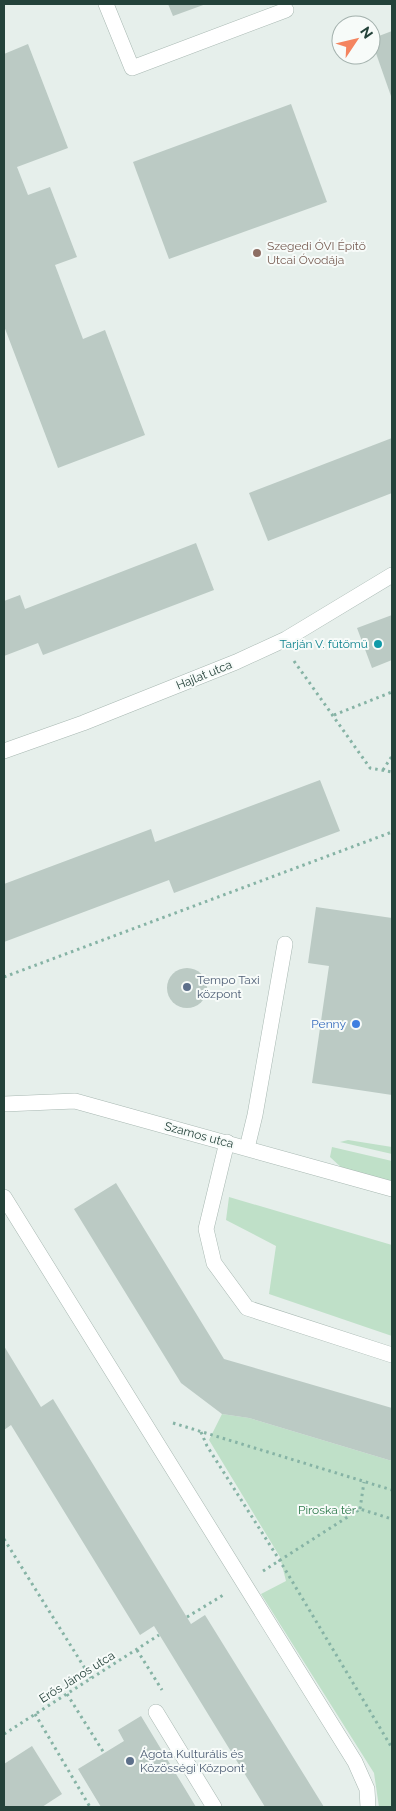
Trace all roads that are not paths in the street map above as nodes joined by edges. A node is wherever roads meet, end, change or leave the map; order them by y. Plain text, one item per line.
1 (106, 4) edge
2 (286, 10) dead end
3 (392, 576) edge
4 (4, 751) edge
5 (285, 944) dead end
6 (4, 1104) edge
7 (226, 1142) junction
8 (247, 1148) junction
9 (392, 1189) edge
10 (4, 1197) edge
11 (392, 1354) edge
12 (156, 1712) dead end
13 (214, 1807) edge
14 (368, 1807) edge

1 - 2 street
3 - 4 street, Hajlat utca
5 - 8 street
6 - 7 street, Szamos utca
7 - 8 street, Szamos utca
7 - 11 street
8 - 9 street, Szamos utca
10 - 14 street
12 - 13 street

